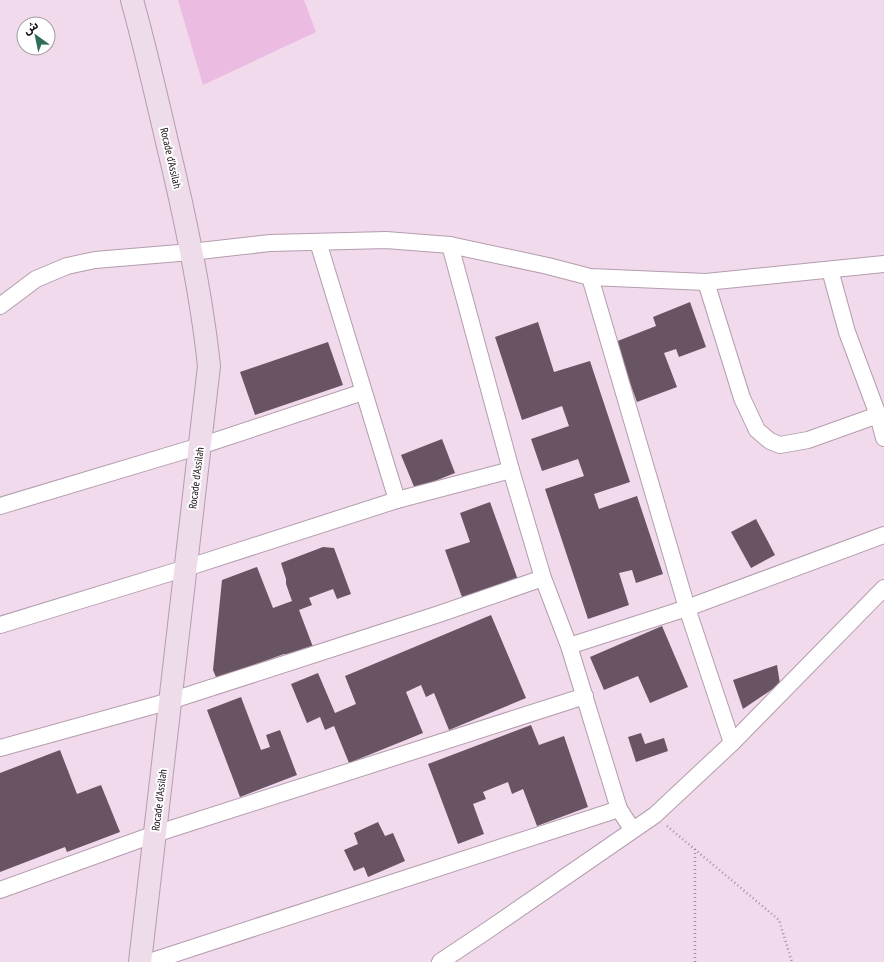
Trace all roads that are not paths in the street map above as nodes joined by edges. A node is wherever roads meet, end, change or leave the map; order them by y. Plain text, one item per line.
1 (132, 0) edge
2 (318, 242) junction
3 (450, 245) junction
4 (192, 252) junction
5 (884, 264) edge
6 (830, 270) junction
7 (590, 277) junction
8 (706, 282) junction
9 (0, 306) edge
10 (362, 392) junction
11 (878, 415) junction
12 (884, 438) edge
13 (200, 446) junction
14 (511, 470) junction
15 (397, 500) junction
16 (0, 506) edge
17 (884, 535) edge
18 (186, 568) junction
19 (543, 578) junction
20 (884, 588) edge
21 (687, 608) junction
22 (0, 626) edge
23 (570, 646) junction
24 (584, 696) junction
25 (170, 701) junction
26 (732, 744) junction
27 (0, 748) edge
28 (619, 809) junction
29 (632, 829) junction
30 (155, 834) junction
31 (0, 890) edge
32 (159, 961) edge
33 (140, 962) edge
34 (440, 962) edge

1 - 4 street, Rocade d'Assilah
2 - 3 street
2 - 4 street
2 - 10 street
3 - 7 street
3 - 14 street
4 - 9 street
4 - 13 street, Rocade d'Assilah
5 - 6 street
6 - 8 street
6 - 11 street
7 - 8 street
7 - 21 street
8 - 11 street
10 - 13 street
10 - 15 street
11 - 12 street
13 - 16 street
13 - 18 street, Rocade d'Assilah
14 - 15 street
14 - 19 street
15 - 18 street
17 - 21 street
18 - 22 street
18 - 25 street, Rocade d'Assilah
19 - 23 street
19 - 25 street
20 - 26 street
21 - 23 street
21 - 26 street
23 - 24 street
24 - 28 street
24 - 30 street
25 - 27 street
25 - 30 street, Rocade d'Assilah
26 - 29 street
28 - 29 street
28 - 32 street
29 - 34 street
30 - 31 street
30 - 33 street, Rocade d'Assilah

